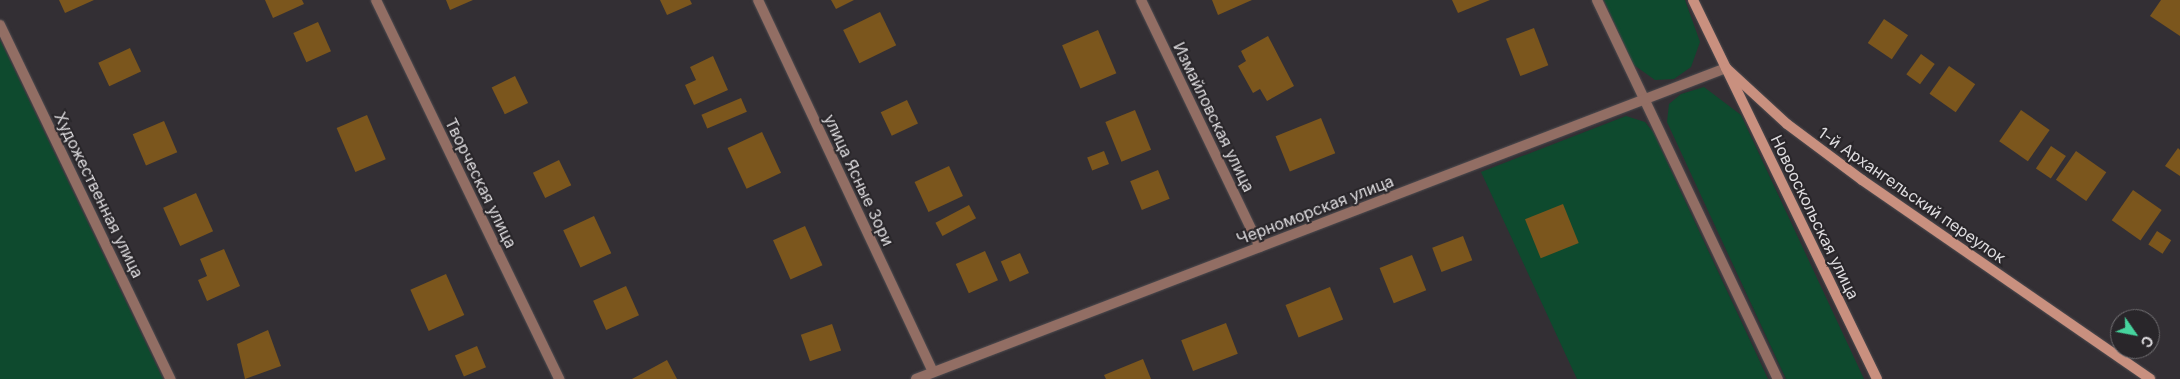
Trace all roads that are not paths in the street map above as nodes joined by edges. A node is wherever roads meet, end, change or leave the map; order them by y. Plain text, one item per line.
1 (376, 0) edge
2 (758, 0) edge
3 (1141, 0) edge
4 (1596, 0) edge
5 (1693, 0) edge
6 (0, 25) edge
7 (1726, 68) junction
8 (1647, 98) junction
9 (1260, 247) junction
10 (933, 372) junction
11 (170, 379) edge
12 (559, 379) edge
13 (916, 379) edge
14 (1778, 379) edge
15 (1877, 379) edge
16 (2150, 379) edge

1 - 12 street, Творческая улица
2 - 10 street, улица Ясные Зори
3 - 9 street, Измайловская улица
4 - 8 street
5 - 7 street, 1-й Архангельский переулок
6 - 11 street, Художественная улица
7 - 8 street, Черноморская улица
7 - 15 street, Новооскольская улица
7 - 16 street, 1-й Архангельский переулок
8 - 9 street, Черноморская улица
8 - 14 street
9 - 10 street, Черноморская улица
10 - 13 street, Черноморская улица

